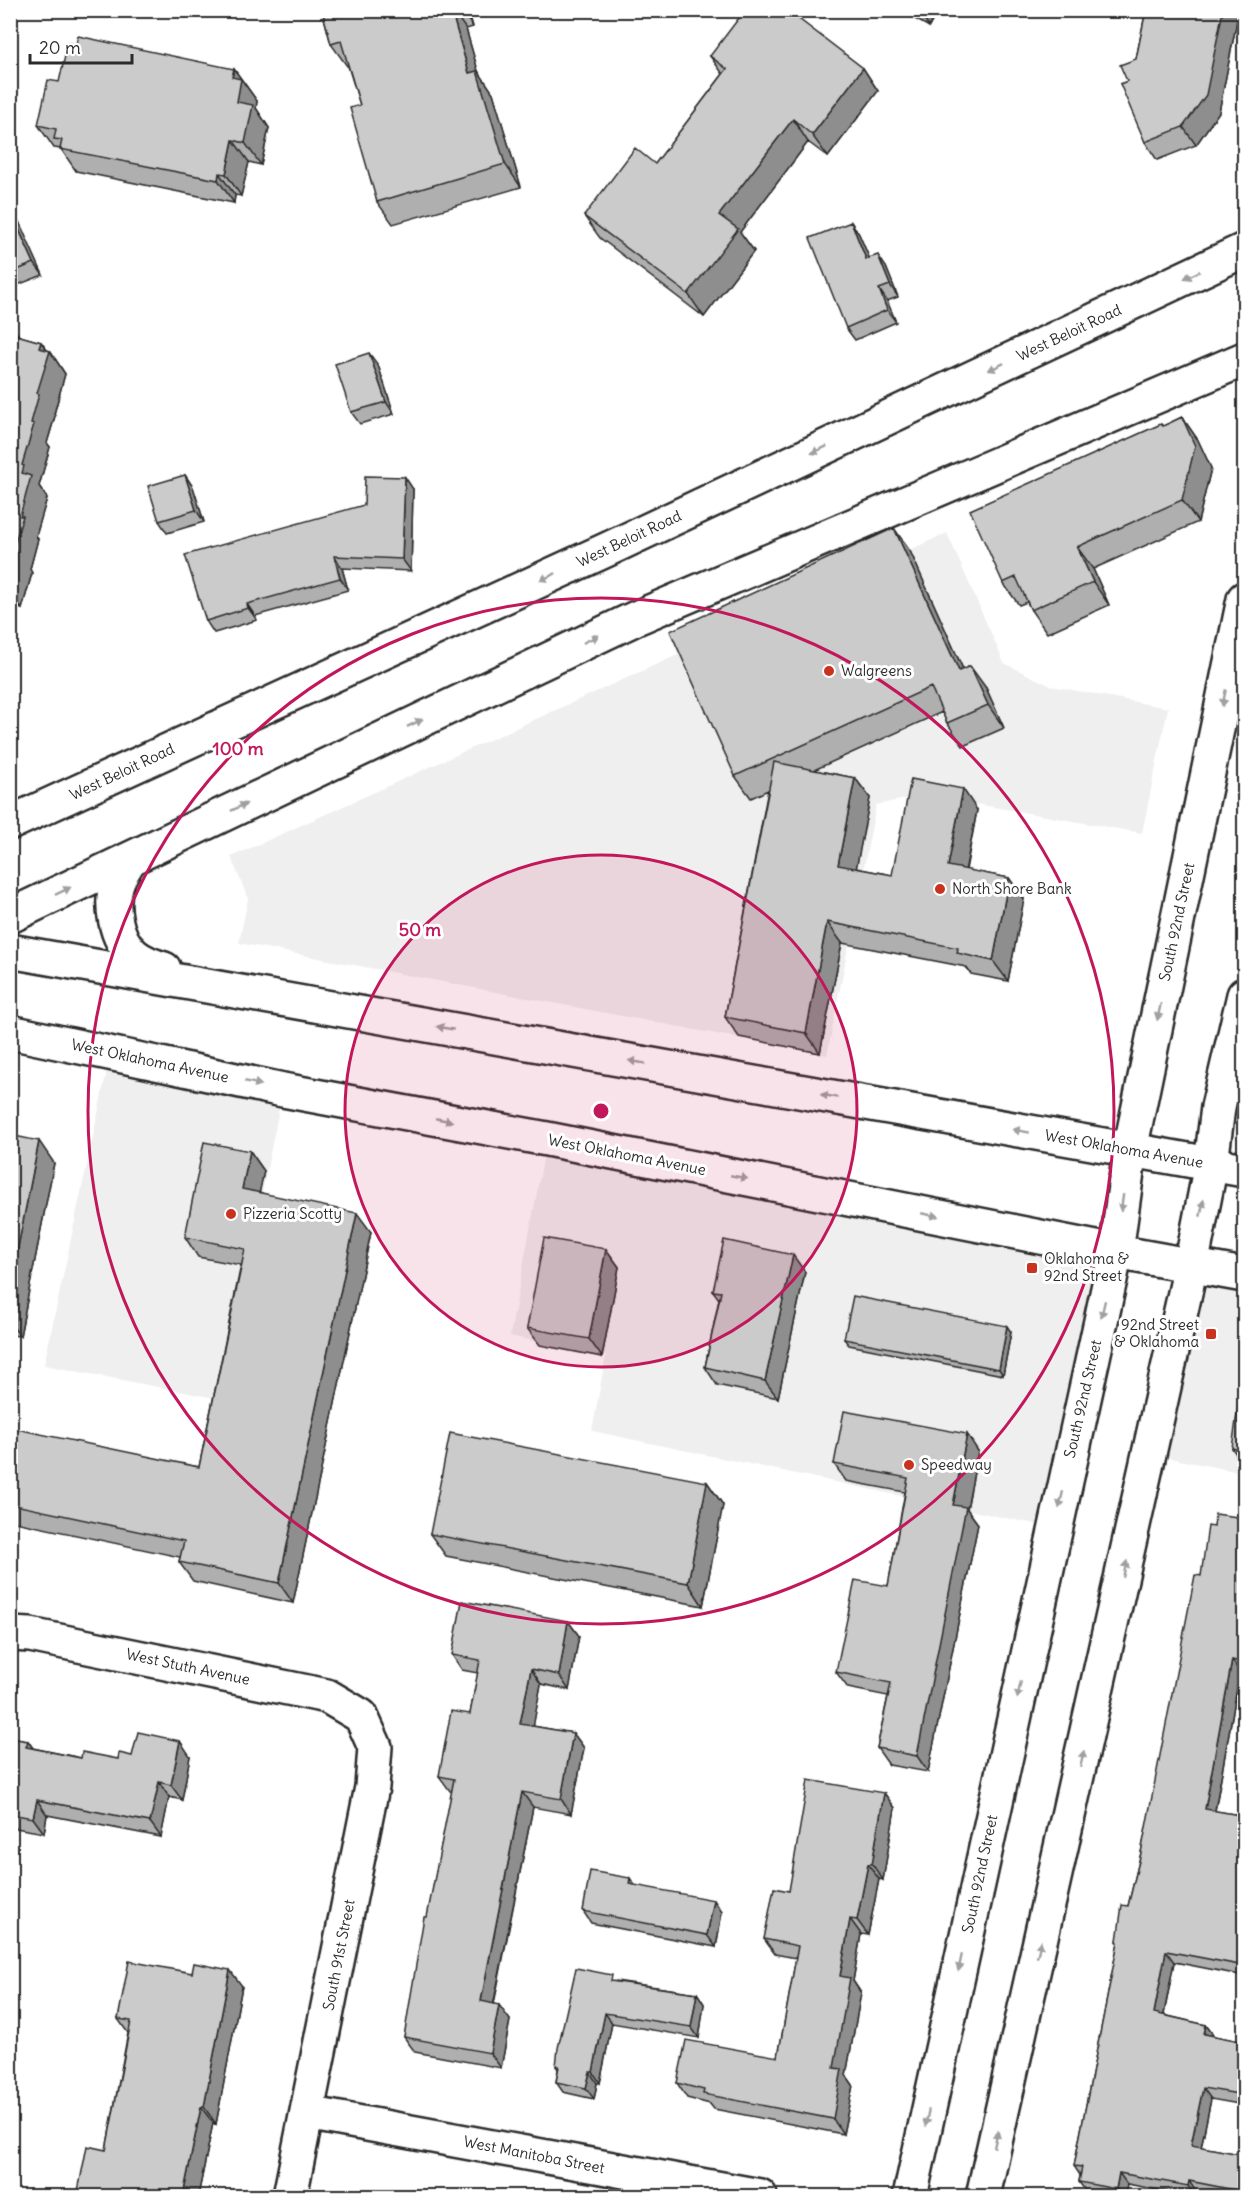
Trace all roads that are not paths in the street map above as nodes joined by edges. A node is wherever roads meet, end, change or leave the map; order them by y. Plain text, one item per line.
1 (1245, 250) edge
2 (1245, 359) edge
3 (1245, 599) edge
4 (1238, 660) edge
5 (10, 823) edge
6 (130, 859) junction
7 (10, 916) edge
8 (10, 951) edge
9 (213, 987) junction
10 (1245, 995) edge
11 (10, 1032) edge
12 (1130, 1150) junction
13 (1211, 1164) junction
14 (1245, 1170) edge
15 (1116, 1252) junction
16 (1191, 1266) junction
17 (1245, 1275) edge
18 (10, 1634) edge
19 (361, 1716) joint
20 (307, 2113) junction
21 (290, 2196) edge
22 (760, 2196) edge
23 (910, 2196) edge
24 (983, 2196) edge

1 -> 5 main road, West Beloit Road
6 -> 2 main road
3 - 4 main road, South 92nd Street
4 -> 12 main road, South 92nd Street
7 -> 6 main road
6 - 9 main road
8 - 9 main road, West Oklahoma Avenue
12 -> 9 main road, West Oklahoma Avenue
10 - 13 main road
11 -> 15 main road, West Oklahoma Avenue
12 - 13 main road, West Oklahoma Avenue
12 -> 15 main road, South 92nd Street
13 - 14 main road, West Oklahoma Avenue
16 -> 13 main road
15 - 16 main road, West Oklahoma Avenue
15 -> 23 main road, South 92nd Street
16 - 17 main road, West Oklahoma Avenue
24 -> 16 main road
18 - 19 main road, West Stuth Avenue
19 - 20 main road, South 91st Street
20 - 21 main road, South 91st Street
20 - 22 main road, West Manitoba Street

